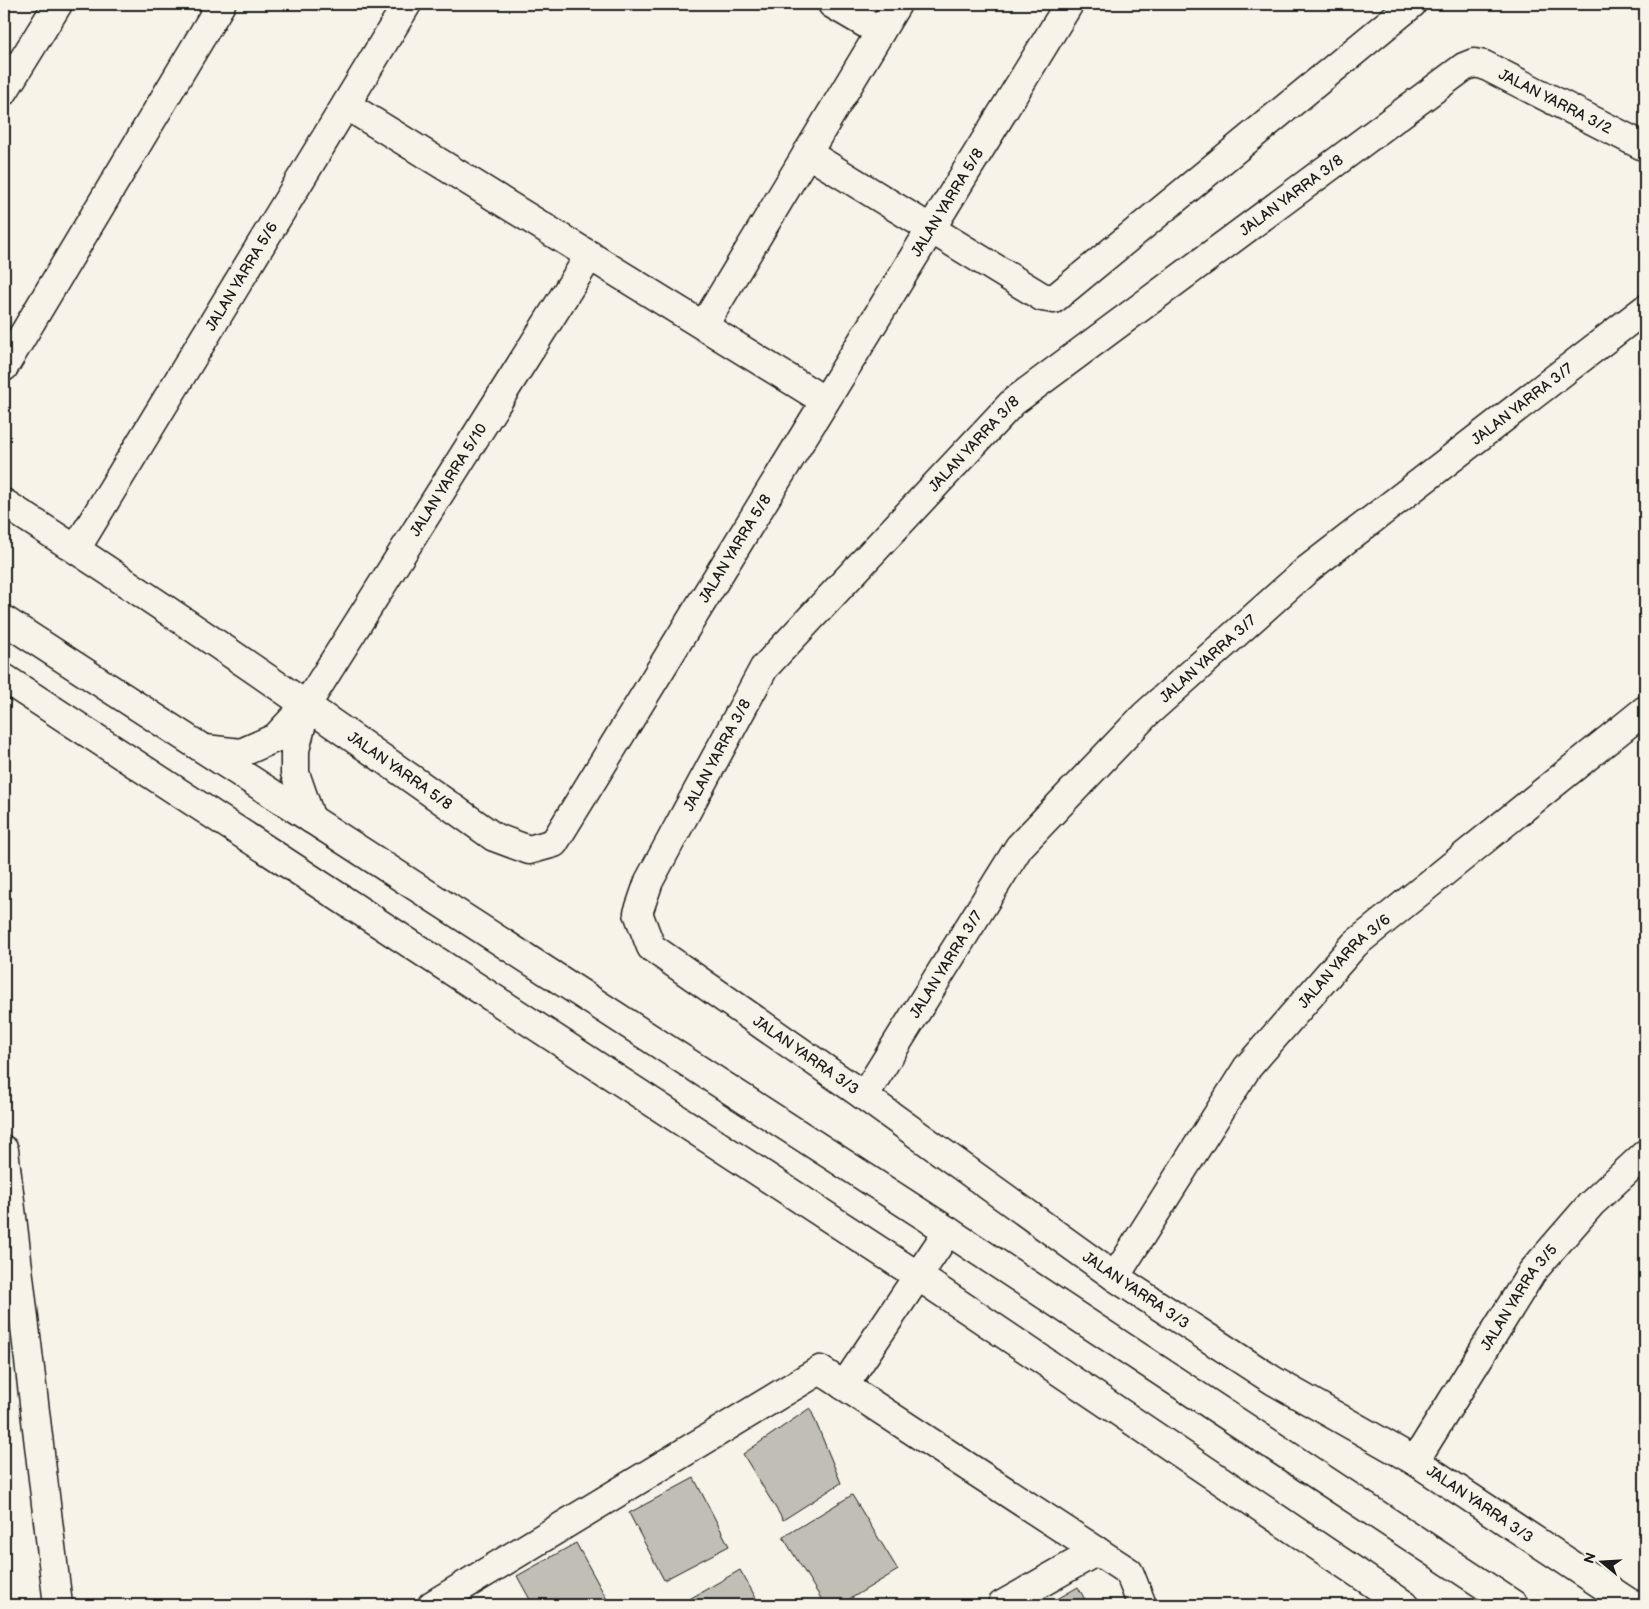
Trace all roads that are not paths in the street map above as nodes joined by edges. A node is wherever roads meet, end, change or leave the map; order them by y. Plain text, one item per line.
1 (58, 4) edge
2 (221, 4) edge
3 (407, 4) edge
4 (832, 4) edge
5 (897, 4) edge
6 (1069, 4) edge
7 (1412, 4) edge
8 (880, 32) junction
9 (1464, 68) joint
10 (4, 91) edge
11 (346, 104) junction
12 (1645, 148) edge
13 (808, 153) junction
14 (931, 229) junction
15 (590, 255) junction
16 (1645, 309) edge
17 (704, 326) junction
18 (4, 367) edge
19 (826, 401) junction
20 (4, 502) edge
21 (76, 549) junction
22 (4, 620) edge
23 (4, 678) edge
24 (307, 704) junction
25 (1645, 710) edge
26 (201, 748) junction
27 (311, 819) junction
28 (651, 947) joint
29 (864, 1096) junction
30 (4, 1150) edge
31 (1645, 1154) edge
32 (948, 1231) junction
33 (918, 1276) junction
34 (1115, 1277) junction
35 (844, 1386) junction
36 (1415, 1461) junction
37 (1097, 1551) junction
38 (58, 1605) edge
39 (432, 1605) edge
40 (1002, 1605) edge
41 (1142, 1605) edge
42 (1404, 1605) edge
43 (1514, 1605) edge
44 (1639, 1605) edge

1 - 10 street
2 - 18 street
3 - 11 street, JALAN YARRA 5/6
4 - 8 street
5 - 8 street
6 - 14 street, JALAN YARRA 5/8
7 - 14 street
8 - 13 street
9 - 12 street, JALAN YARRA 3/2
9 - 28 street, JALAN YARRA 3/8
11 - 15 street
11 - 21 street, JALAN YARRA 5/6
13 - 14 street
13 - 17 street
14 - 19 street, JALAN YARRA 5/8
15 - 17 street
15 - 24 street, JALAN YARRA 5/10
16 - 29 street, JALAN YARRA 3/7
17 - 19 street
19 - 24 street, JALAN YARRA 5/8
20 - 21 street, JALAN YARRA 5/8
21 - 24 street, JALAN YARRA 5/8
22 - 26 street
23 - 33 street
24 - 26 street, JALAN YARRA 5/10
24 - 27 street, JALAN YARRA 5/10
25 - 34 street, JALAN YARRA 3/6
26 - 27 street
27 - 32 street
28 - 29 street, JALAN YARRA 3/3
29 - 34 street, JALAN YARRA 3/3
30 - 38 street
31 - 36 street, JALAN YARRA 3/5
32 - 33 street
32 - 43 street
33 - 35 street
33 - 42 street
34 - 36 street, JALAN YARRA 3/3
35 - 37 street
35 - 39 street
36 - 44 street, JALAN YARRA 3/3
37 - 40 street
37 - 41 street

